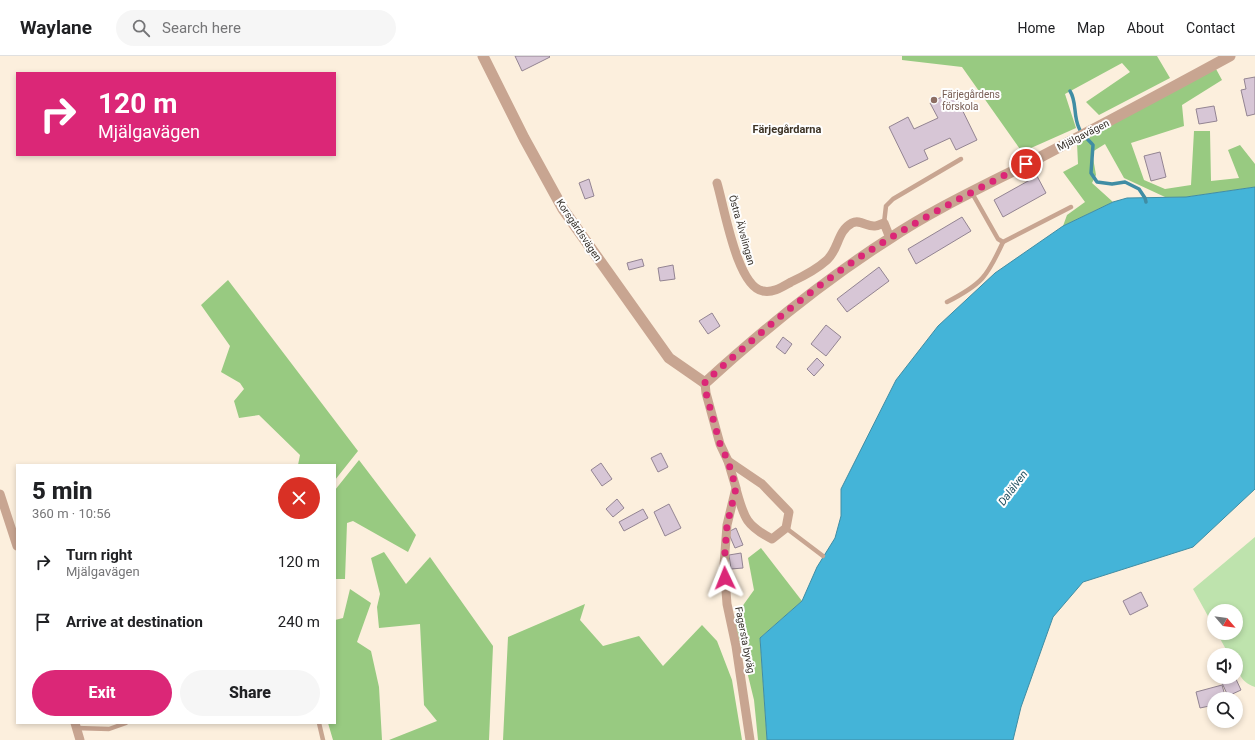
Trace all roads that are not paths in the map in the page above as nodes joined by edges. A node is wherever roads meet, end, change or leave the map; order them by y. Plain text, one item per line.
1 (482, 56) edge
2 (1230, 56) edge
3 (961, 159) dead end
4 (717, 183) dead end
5 (972, 193) junction
6 (1071, 207) dead end
7 (884, 223) junction
8 (890, 238) junction
9 (1003, 242) junction
10 (947, 302) dead end
11 (705, 382) junction
12 (728, 461) junction
13 (736, 488) junction
14 (0, 494) edge
15 (786, 528) junction
16 (16, 543) edge
17 (823, 556) dead end
18 (123, 724) edge
19 (320, 724) edge
20 (76, 725) edge
21 (80, 740) edge
22 (323, 740) edge
23 (750, 740) edge

1 - 11 street, Korsgårdsvägen
2 - 5 street, Mjälgavägen
3 - 7 lane
4 - 7 street, Östra Älvslingan
5 - 8 street, Mjälgavägen
5 - 9 lane
6 - 9 lane
7 - 8 street
8 - 11 street, Mjälgavägen
9 - 10 lane
11 - 12 street
12 - 13 street
12 - 15 street
13 - 15 street
13 - 23 street, Fagersta byväg
14 - 16 street
15 - 17 lane
18 - 20 lane
19 - 22 lane
20 - 21 street

